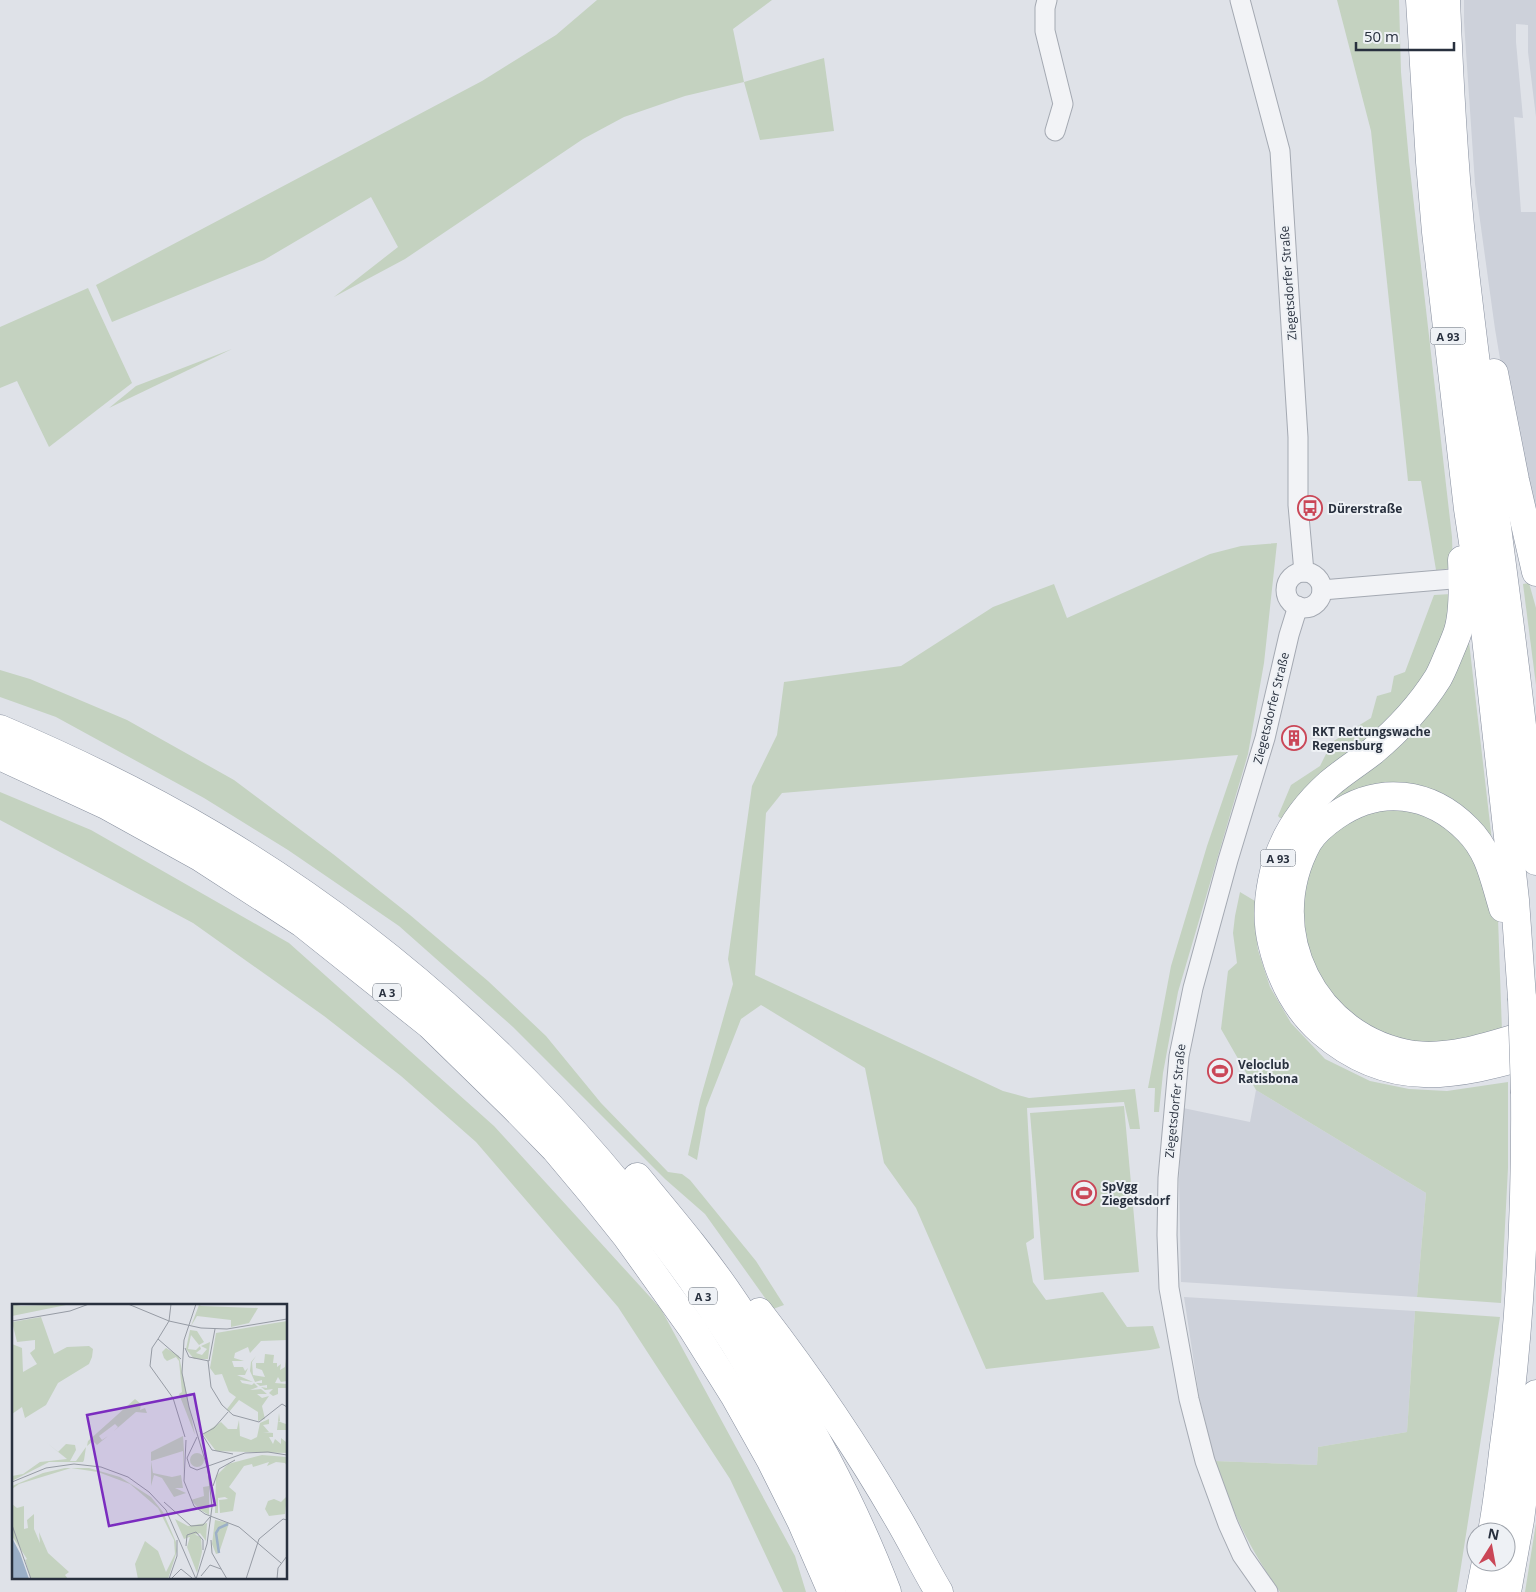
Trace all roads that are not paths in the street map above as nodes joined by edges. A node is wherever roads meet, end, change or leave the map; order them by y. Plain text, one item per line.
1 (1047, 0) edge
2 (1240, 0) edge
3 (1420, 0) edge
4 (1446, 0) edge
5 (1055, 131) dead end
6 (1460, 227) junction
7 (1468, 509) junction
8 (1304, 572) junction
9 (1536, 572) edge
10 (1452, 579) dead end
11 (1322, 590) junction
12 (1298, 606) junction
13 (0, 729) edge
14 (0, 756) edge
15 (1536, 861) edge
16 (1520, 986) junction
17 (1536, 1032) edge
18 (484, 1040) junction
19 (1536, 1054) edge
20 (636, 1175) junction
21 (1536, 1394) edge
22 (1493, 1522) edge
23 (1484, 1572) edge
24 (828, 1586) edge
25 (861, 1592) edge
26 (887, 1592) edge
27 (939, 1592) edge
28 (1268, 1592) edge
29 (1480, 1592) edge
30 (1507, 1592) edge

1 - 5 street
2 - 8 street, Ziegetsdorfer Straße
3 - 7 highway, A 93
4 - 6 highway, A 93
6 - 9 highway
6 - 15 highway, A 93
7 - 16 highway, A 93
7 - 19 highway, A 93
8 - 11 street
8 - 12 street
10 - 11 street
11 - 12 street
12 - 28 street, Ziegetsdorfer Straße
13 - 18 highway, A 3
14 - 24 highway, A 3
16 - 17 highway, A 93
16 - 22 highway, A 93, bridge
18 - 20 highway, A 3
18 - 25 highway, A 3
20 - 26 highway, A 3
20 - 27 highway, A 3
21 - 30 highway
23 - 29 highway

